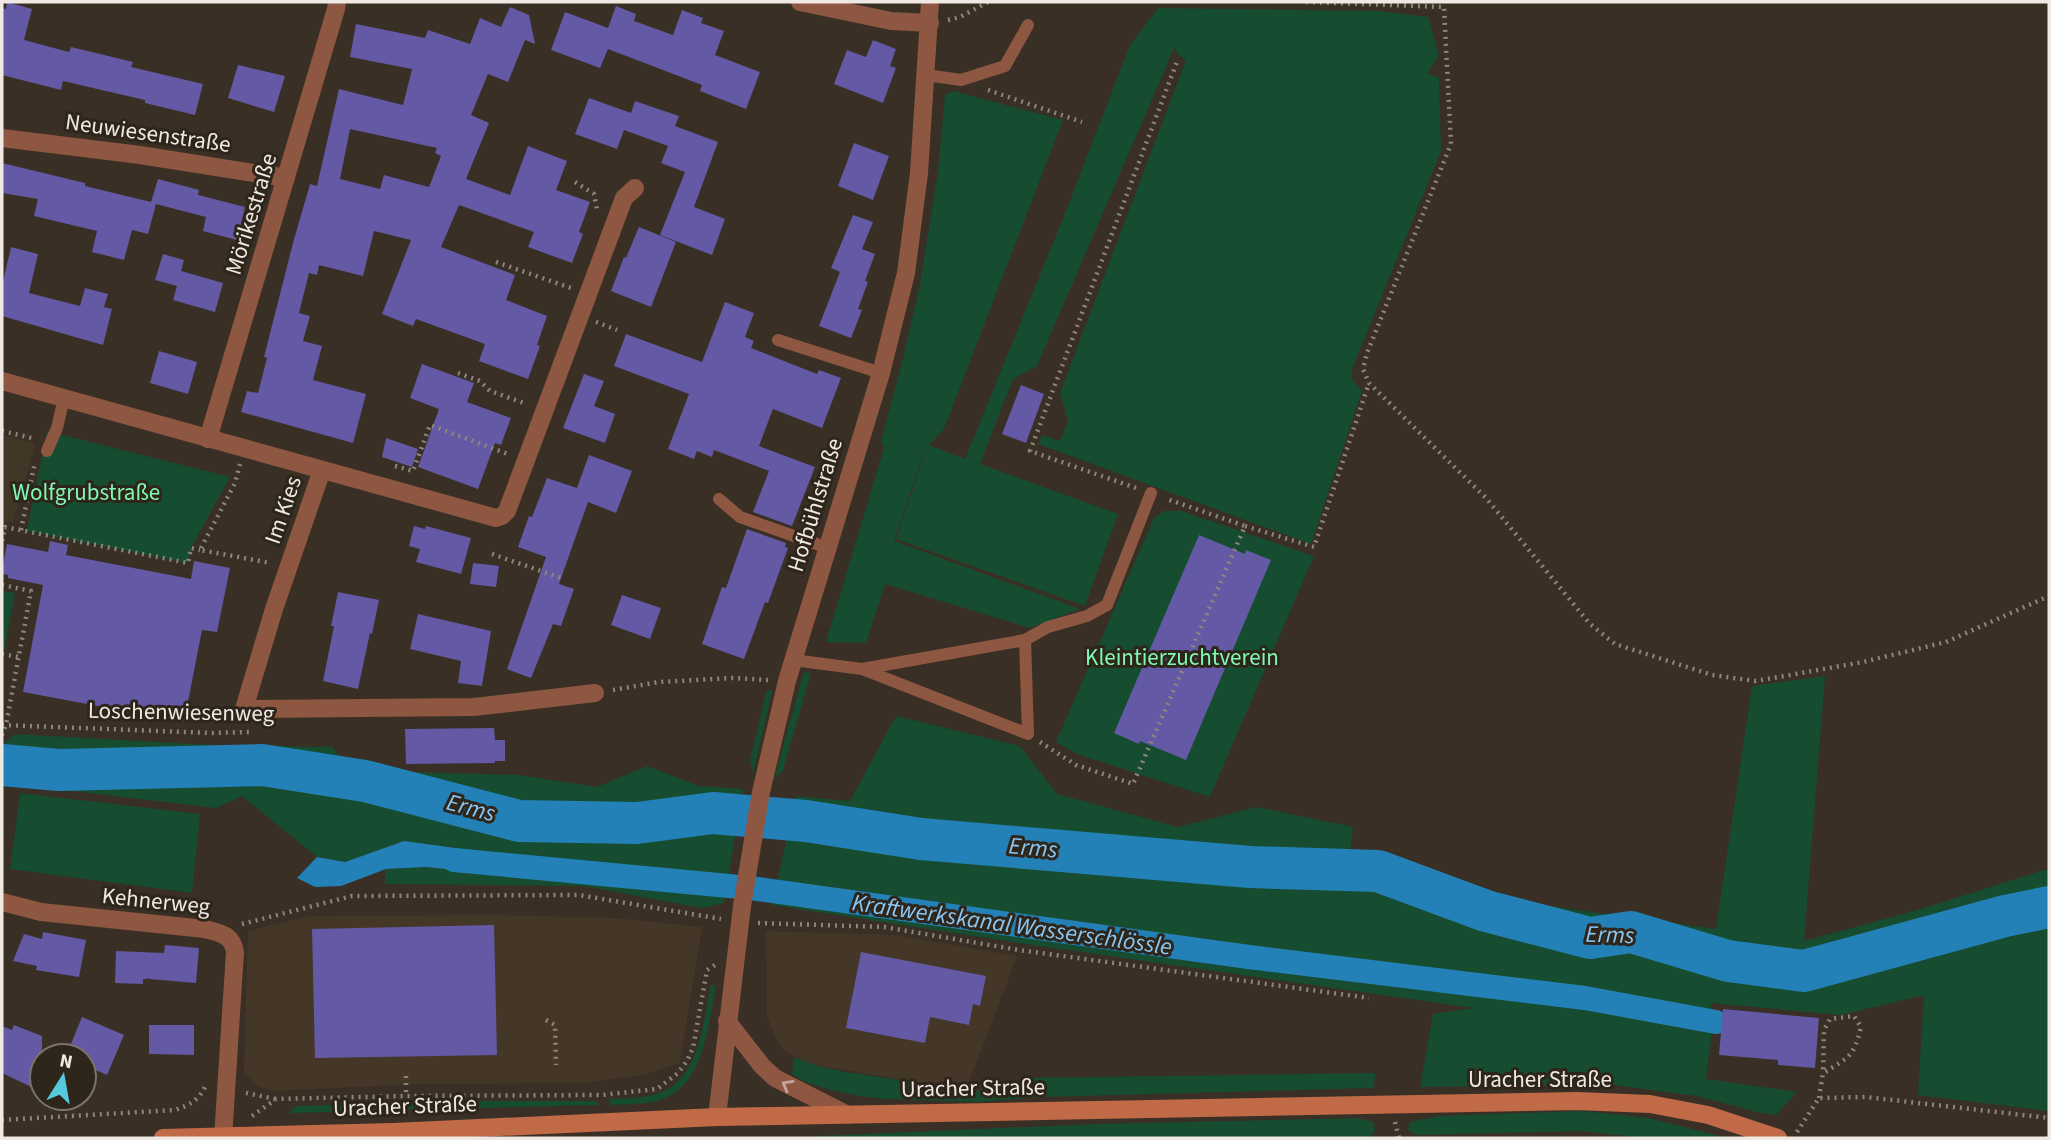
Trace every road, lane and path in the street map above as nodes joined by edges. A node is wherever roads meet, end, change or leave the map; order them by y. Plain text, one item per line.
1 (337, 2) edge
2 (800, 2) edge
3 (930, 2) edge
4 (988, 2) edge
5 (1306, 2) edge
6 (930, 23) junction
7 (1028, 25) dead end
8 (1178, 59) dead end
9 (926, 75) junction
10 (961, 80) junction
11 (1082, 122) dead end
12 (2, 138) edge
13 (286, 178) junction
14 (575, 182) dead end
15 (635, 188) dead end
16 (597, 215) dead end
17 (496, 262) dead end
18 (587, 294) junction
19 (778, 340) dead end
20 (458, 373) dead end
21 (881, 373) junction
22 (2, 381) edge
23 (1369, 383) junction
24 (64, 398) junction
25 (544, 410) junction
26 (2, 431) edge
27 (208, 439) junction
28 (39, 440) dead end
29 (42, 452) joint
30 (525, 461) junction
31 (395, 466) dead end
32 (322, 470) junction
33 (235, 482) dead end
34 (1151, 493) junction
35 (719, 499) dead end
36 (1245, 526) junction
37 (21, 530) junction
38 (2, 541) edge
39 (828, 548) junction
40 (200, 550) junction
41 (492, 554) dead end
42 (245, 558) dead end
43 (561, 578) dead end
44 (2, 585) edge
45 (2049, 596) edge
46 (1025, 640) junction
47 (2, 654) edge
48 (19, 657) junction
49 (793, 660) junction
50 (862, 669) junction
51 (787, 681) junction
52 (595, 693) joint
53 (4, 725) edge
54 (252, 732) dead end
55 (1028, 734) junction
56 (2, 735) edge
57 (2, 902) edge
58 (741, 914) junction
59 (227, 934) junction
60 (736, 950) junction
61 (1369, 998) dead end
62 (546, 1020) dead end
63 (727, 1021) junction
64 (556, 1065) dead end
65 (1823, 1073) junction
66 (406, 1076) dead end
67 (207, 1082) dead end
68 (226, 1083) junction
69 (406, 1096) junction
70 (1819, 1098) junction
71 (276, 1099) junction
72 (848, 1115) junction
73 (717, 1117) junction
74 (2049, 1118) edge
75 (2, 1119) edge
76 (163, 1138) edge
77 (223, 1138) edge
78 (1778, 1138) edge
79 (1793, 1138) edge

1 - 13 street, Mörikestraße
2 - 6 street
3 - 6 street, Hofbühlstraße
4 - 6 path
5 - 23 path
6 - 9 street, Hofbühlstraße
7 - 10 lane
8 - 34 path
9 - 10 lane
9 - 21 street, Hofbühlstraße
10 - 11 path
12 - 13 street, Neuwiesenstraße
13 - 27 street, Mörikestraße
14 - 16 path
15 - 18 street, Im Kies
17 - 18 path
18 - 25 street, Im Kies
19 - 21 lane
20 - 25 path
21 - 39 street, Hofbühlstraße
22 - 24 street
23 - 36 path
23 - 45 path
24 - 27 street
24 - 29 lane
25 - 30 street, Im Kies
26 - 28 path
27 - 32 street
29 - 37 path
30 - 31 path
30 - 32 street, Im Kies
32 - 52 street, Im Kies
33 - 40 path
34 - 36 path
34 - 46 lane
35 - 39 lane
36 - 55 path
37 - 38 path
37 - 40 path
39 - 49 street, Hofbühlstraße
40 - 42 path
41 - 43 path
44 - 48 path
46 - 50 lane
46 - 55 lane
47 - 48 path
48 - 53 path
49 - 50 lane
49 - 51 street, Hofbühlstraße
50 - 55 lane
51 - 52 path
51 - 58 street, Hofbühlstraße
53 - 54 path, Loschenwiesenweg
53 - 56 path
57 - 59 street, Kehnerweg
58 - 59 path
58 - 60 street, Hofbühlstraße
58 - 61 path
59 - 68 street, Kehnerweg
60 - 63 street, Hofbühlstraße
60 - 69 path
62 - 64 path
72 -> 63 street
63 - 73 street, Hofbühlstraße
65 - 65 path
65 - 70 path
66 - 69 path
67 - 75 path
68 - 71 path
68 - 77 street, Kehnerweg
69 - 71 path
70 - 74 path
70 - 79 path
71 - 77 path
72 - 73 street, Uracher Straße
72 - 78 street, Uracher Straße
73 - 77 street, Uracher Straße
76 - 77 street, Uracher Straße

